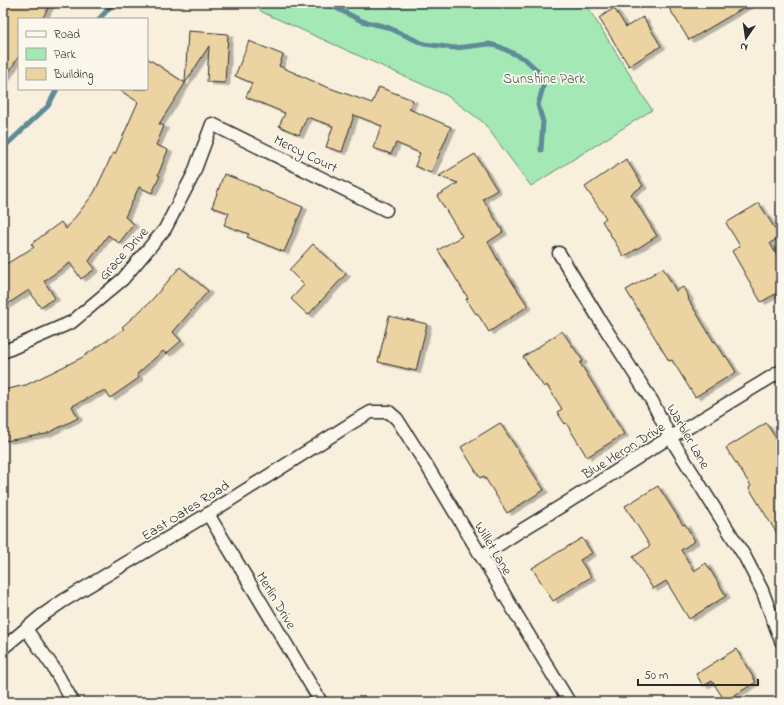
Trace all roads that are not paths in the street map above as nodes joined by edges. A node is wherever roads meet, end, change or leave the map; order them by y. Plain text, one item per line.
1 (212, 124) joint
2 (386, 210) dead end
3 (559, 253) dead end
4 (3, 352) edge
5 (781, 371) edge
6 (389, 412) joint
7 (670, 437) junction
8 (208, 514) junction
9 (481, 556) junction
10 (26, 629) junction
11 (781, 640) edge
12 (3, 648) edge
13 (73, 702) edge
14 (321, 702) edge
15 (569, 702) edge

1 - 2 street, Mercy Court
1 - 4 street, Grace Drive
3 - 7 street, Warbler Lane
5 - 7 street, Blue Heron Drive
6 - 8 street, East Oates Road
6 - 9 street, Willet Lane
7 - 9 street, Blue Heron Drive
7 - 11 street, Warbler Lane
8 - 10 street, East Oates Road
8 - 14 street, Merlin Drive
9 - 15 street, Willet Lane
10 - 12 street, East Oates Road
10 - 13 street

